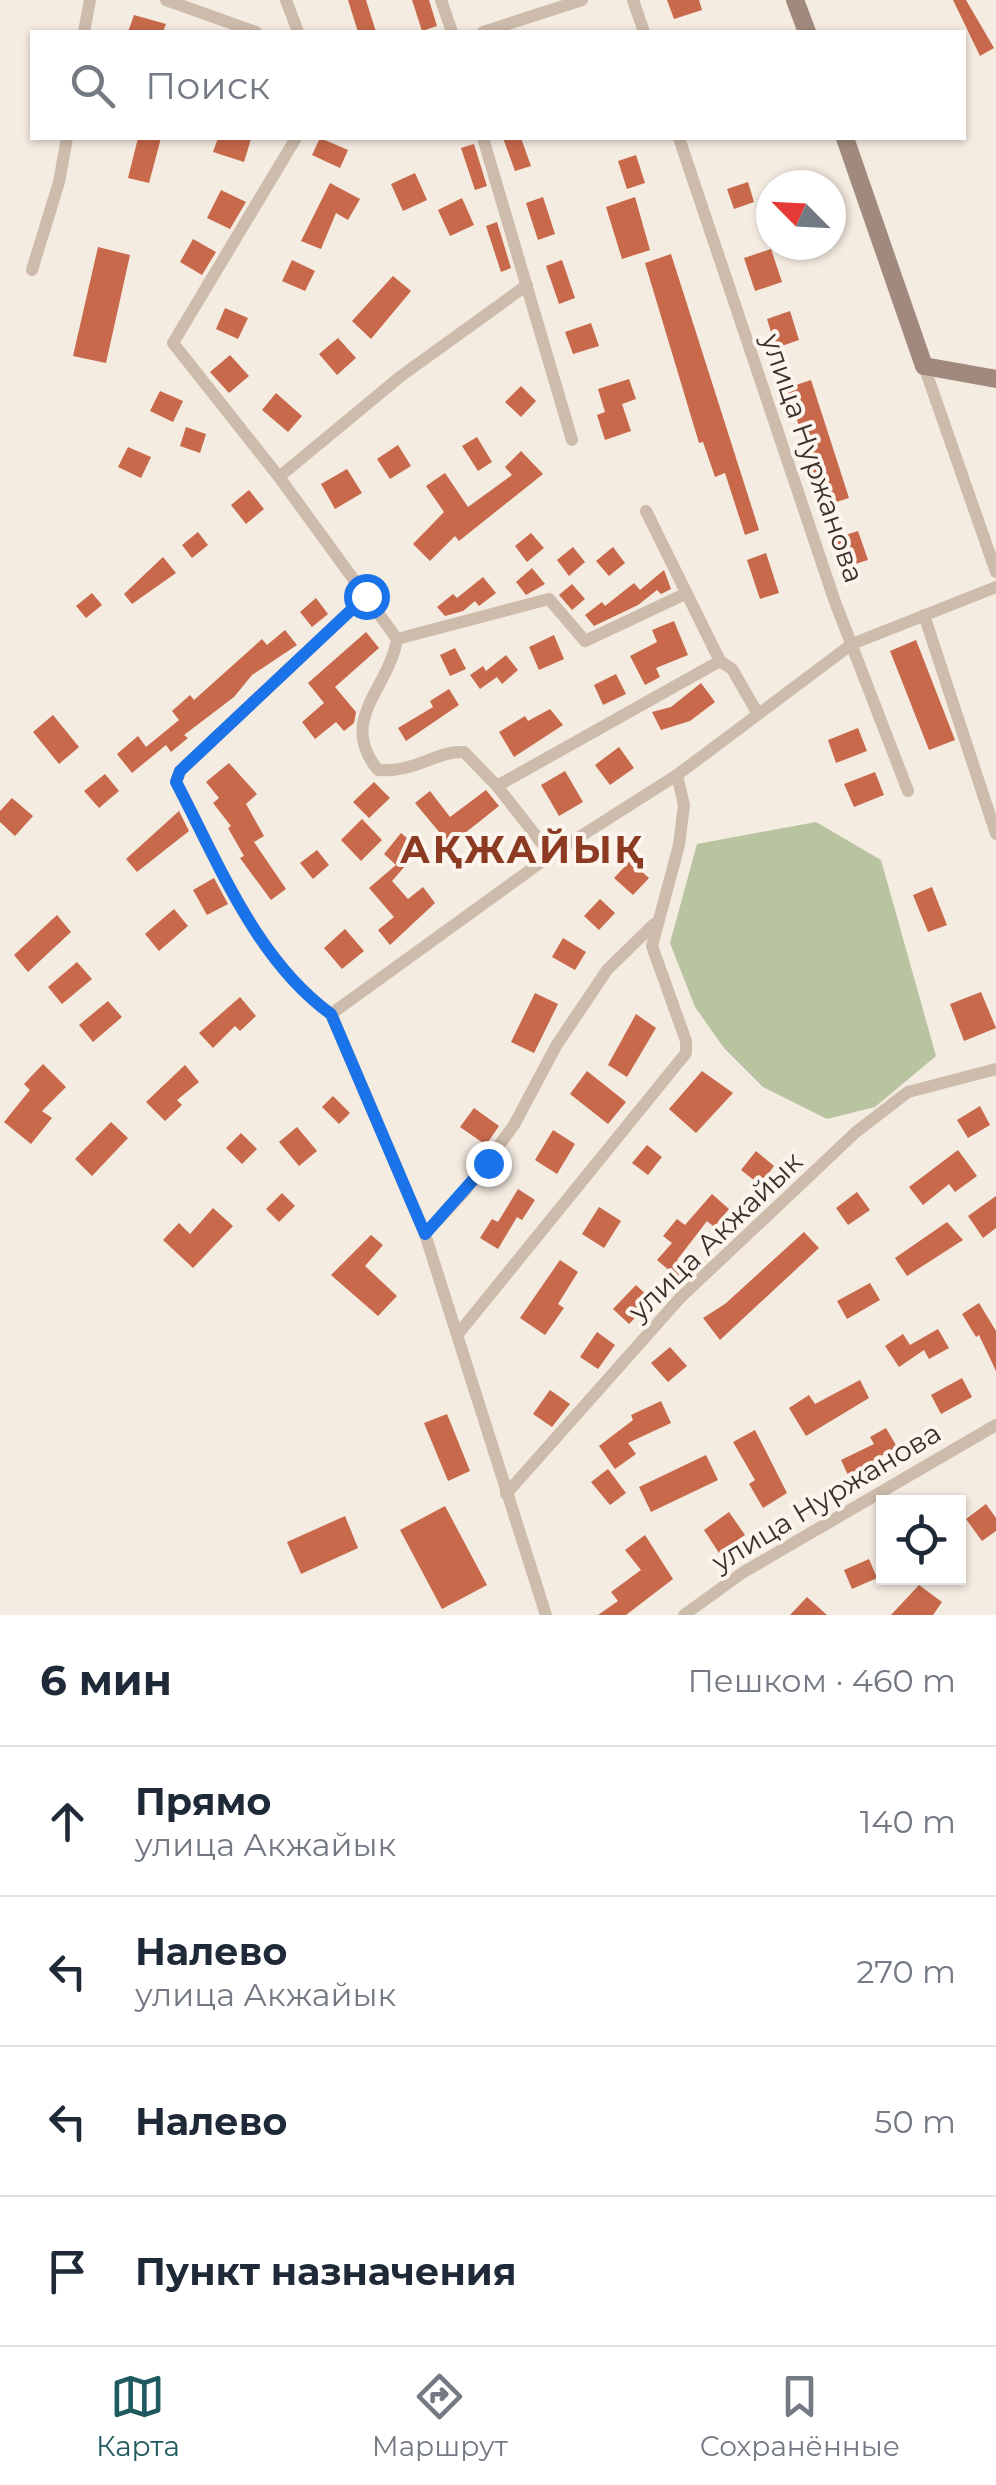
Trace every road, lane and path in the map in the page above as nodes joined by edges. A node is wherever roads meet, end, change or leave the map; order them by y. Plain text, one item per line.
1 (90, 0) edge
2 (166, 0) edge
3 (286, 0) edge
4 (442, 0) edge
5 (582, 0) edge
6 (633, 0) edge
7 (796, 0) edge
8 (84, 30) edge
9 (250, 30) edge
10 (297, 30) edge
11 (451, 30) edge
12 (488, 30) edge
13 (643, 30) edge
14 (806, 30) edge
15 (67, 140) edge
16 (295, 140) edge
17 (484, 140) edge
18 (680, 140) edge
19 (846, 140) edge
20 (32, 270) dead end
21 (527, 284) junction
22 (924, 366) junction
23 (996, 379) edge
24 (572, 440) dead end
25 (279, 477) junction
26 (646, 511) dead end
27 (996, 572) edge
28 (996, 588) edge
29 (686, 594) junction
30 (366, 596) junction
31 (924, 615) junction
32 (397, 639) junction
33 (852, 644) junction
34 (720, 661) junction
35 (758, 714) junction
36 (678, 775) junction
37 (497, 786) junction
38 (908, 790) dead end
39 (996, 834) edge
40 (551, 855) junction
41 (654, 924) junction
42 (331, 1014) junction
43 (996, 1069) edge
44 (425, 1234) junction
45 (458, 1334) junction
46 (996, 1426) edge
47 (506, 1494) junction
48 (546, 1615) edge
49 (684, 1615) edge

1 - 8 street
2 - 9 street
3 - 10 street
4 - 11 street
5 - 12 street
6 - 13 street
7 - 14 main road
15 - 20 street
16 - 25 street
17 - 21 street
18 - 33 street, улица Нуржанова
19 - 22 main road
21 - 24 street
21 - 25 street
22 - 23 main road
22 - 27 street
25 - 30 street
26 - 29 street
28 - 31 street
29 - 32 street
29 - 34 street
30 - 32 street
30 - 42 street
31 - 33 street
31 - 39 street
32 - 37 street
33 - 35 street
33 - 38 street, улица Нуржанова
34 - 35 street
34 - 37 street
35 - 36 street
36 - 40 street
36 - 41 street
37 - 40 street
40 - 42 street
41 - 44 street
41 - 45 street
42 - 44 street
43 - 47 street, улица Акжайык
44 - 45 street
45 - 47 street
46 - 49 street, улица Нуржанова
47 - 48 street

